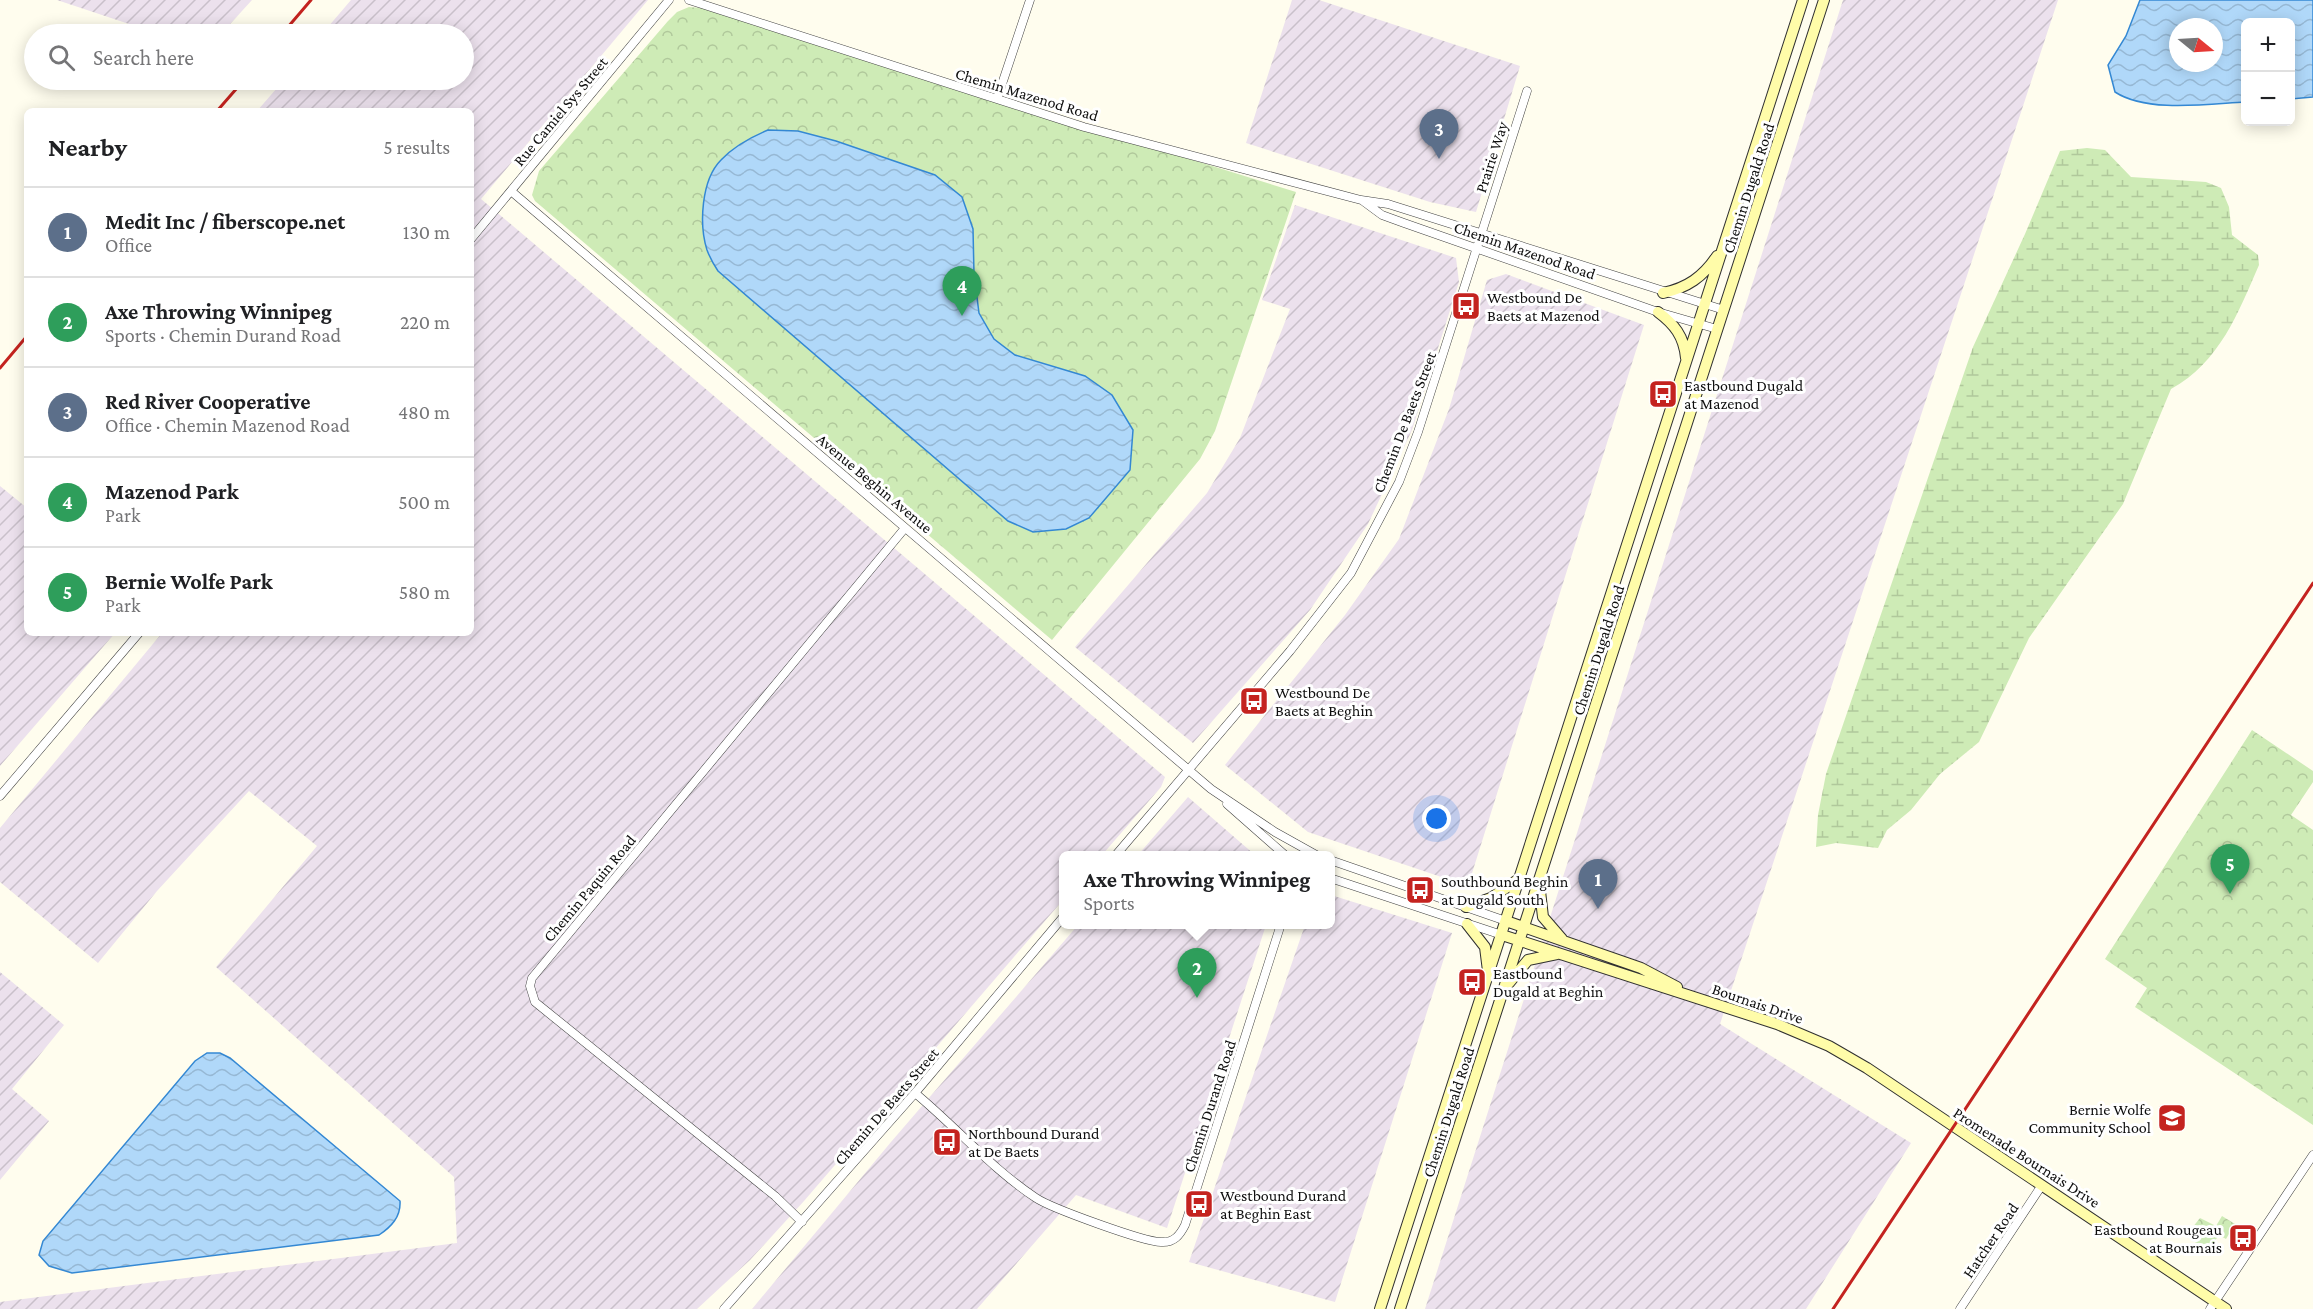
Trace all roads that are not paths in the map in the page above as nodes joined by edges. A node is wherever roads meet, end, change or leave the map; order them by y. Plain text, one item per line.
1 (669, 0) edge
2 (689, 0) edge
3 (1030, 0) edge
4 (1803, 0) edge
5 (1824, 0) edge
6 (1527, 91) dead end
7 (998, 99) junction
8 (511, 191) junction
9 (1361, 200) junction
10 (1481, 232) junction
11 (474, 234) edge
12 (1725, 244) junction
13 (1476, 246) junction
14 (1663, 293) junction
15 (1705, 305) junction
16 (1724, 310) junction
17 (1658, 312) junction
18 (1699, 324) junction
19 (1717, 329) junction
20 (1686, 363) junction
21 (904, 528) junction
22 (136, 636) edge
23 (1188, 769) junction
24 (0, 796) edge
25 (1220, 796) junction
26 (1118, 851) edge
27 (1281, 851) edge
28 (1305, 851) edge
29 (1335, 862) edge
30 (1519, 878) junction
31 (1335, 880) edge
32 (1540, 880) junction
33 (1466, 907) junction
34 (1506, 921) junction
35 (1059, 922) edge
36 (1467, 924) junction
37 (1523, 927) junction
38 (1279, 929) edge
39 (1502, 935) junction
40 (1519, 940) junction
41 (1565, 948) junction
42 (1488, 975) junction
43 (1503, 991) junction
44 (1808, 1036) joint
45 (915, 1094) junction
46 (2313, 1155) edge
47 (2042, 1185) junction
48 (802, 1222) junction
49 (2213, 1305) edge
50 (724, 1309) edge
51 (1380, 1309) edge
52 (1400, 1309) edge
53 (1960, 1309) edge
54 (2226, 1309) edge

1 - 8 street, Rue Camiel Sys Street
2 - 7 street, Chemin Mazenod Road
3 - 7 street
4 - 12 main road, Chemin Dugald Road
5 - 16 main road, Chemin Dugald Road
6 - 10 street, Prairie Way
7 - 9 street, Chemin Mazenod Road
8 - 11 street, Rue Camiel Sys Street
8 - 21 street, Avenue Beghin Avenue
9 - 10 street, Chemin Mazenod Road
9 - 13 street, Chemin Mazenod Road
10 - 13 street, Chemin De Baets Street
10 - 14 street, Chemin Mazenod Road
12 - 14 main road
12 - 15 main road, Chemin Dugald Road
13 - 17 street, Chemin Mazenod Road
13 - 23 street, Chemin De Baets Street
14 - 15 street, Chemin Mazenod Road
15 - 16 street, Chemin Mazenod Road
15 - 18 main road, Chemin Dugald Road
16 - 19 main road, Chemin Dugald Road
17 - 18 street, Chemin Mazenod Road
17 - 20 main road
18 - 19 street, Chemin Mazenod Road
18 - 20 main road, Chemin Dugald Road
19 - 32 main road, Chemin Dugald Road
20 - 30 main road, Chemin Dugald Road
21 - 23 street, Avenue Beghin Avenue
21 - 48 street, Chemin Paquin Road
22 - 24 street
23 - 25 street, Avenue Beghin Avenue
23 - 26 street, Chemin De Baets Street
25 - 27 street, Avenue Beghin Avenue
25 - 28 street, Avenue Beghin Avenue
29 - 33 street
30 - 33 main road
30 - 34 main road, Chemin Dugald Road
31 - 36 street
32 - 37 main road, Chemin Dugald Road
32 - 41 main road
33 - 34 street
34 - 37 main road
34 - 39 main road, Chemin Dugald Road
35 - 45 street, Chemin De Baets Street
36 - 39 street
36 - 42 main road
37 - 40 main road, Chemin Dugald Road
37 - 41 main road
38 - 45 street, Chemin Durand Road
39 - 40 main road
39 - 42 main road, Chemin Dugald Road
40 - 41 main road
40 - 43 main road, Chemin Dugald Road
41 - 43 main road
41 - 44 main road, Bournais Drive
42 - 51 main road, Chemin Dugald Road
43 - 52 main road, Chemin Dugald Road
44 - 47 main road, Promenade Bournais Drive
45 - 48 street, Chemin De Baets Street
46 - 49 street
47 - 49 main road, Promenade Bournais Drive
47 - 53 street, Hatcher Road
48 - 50 street, Chemin De Baets Street
49 - 54 main road, Promenade Bournais Drive

